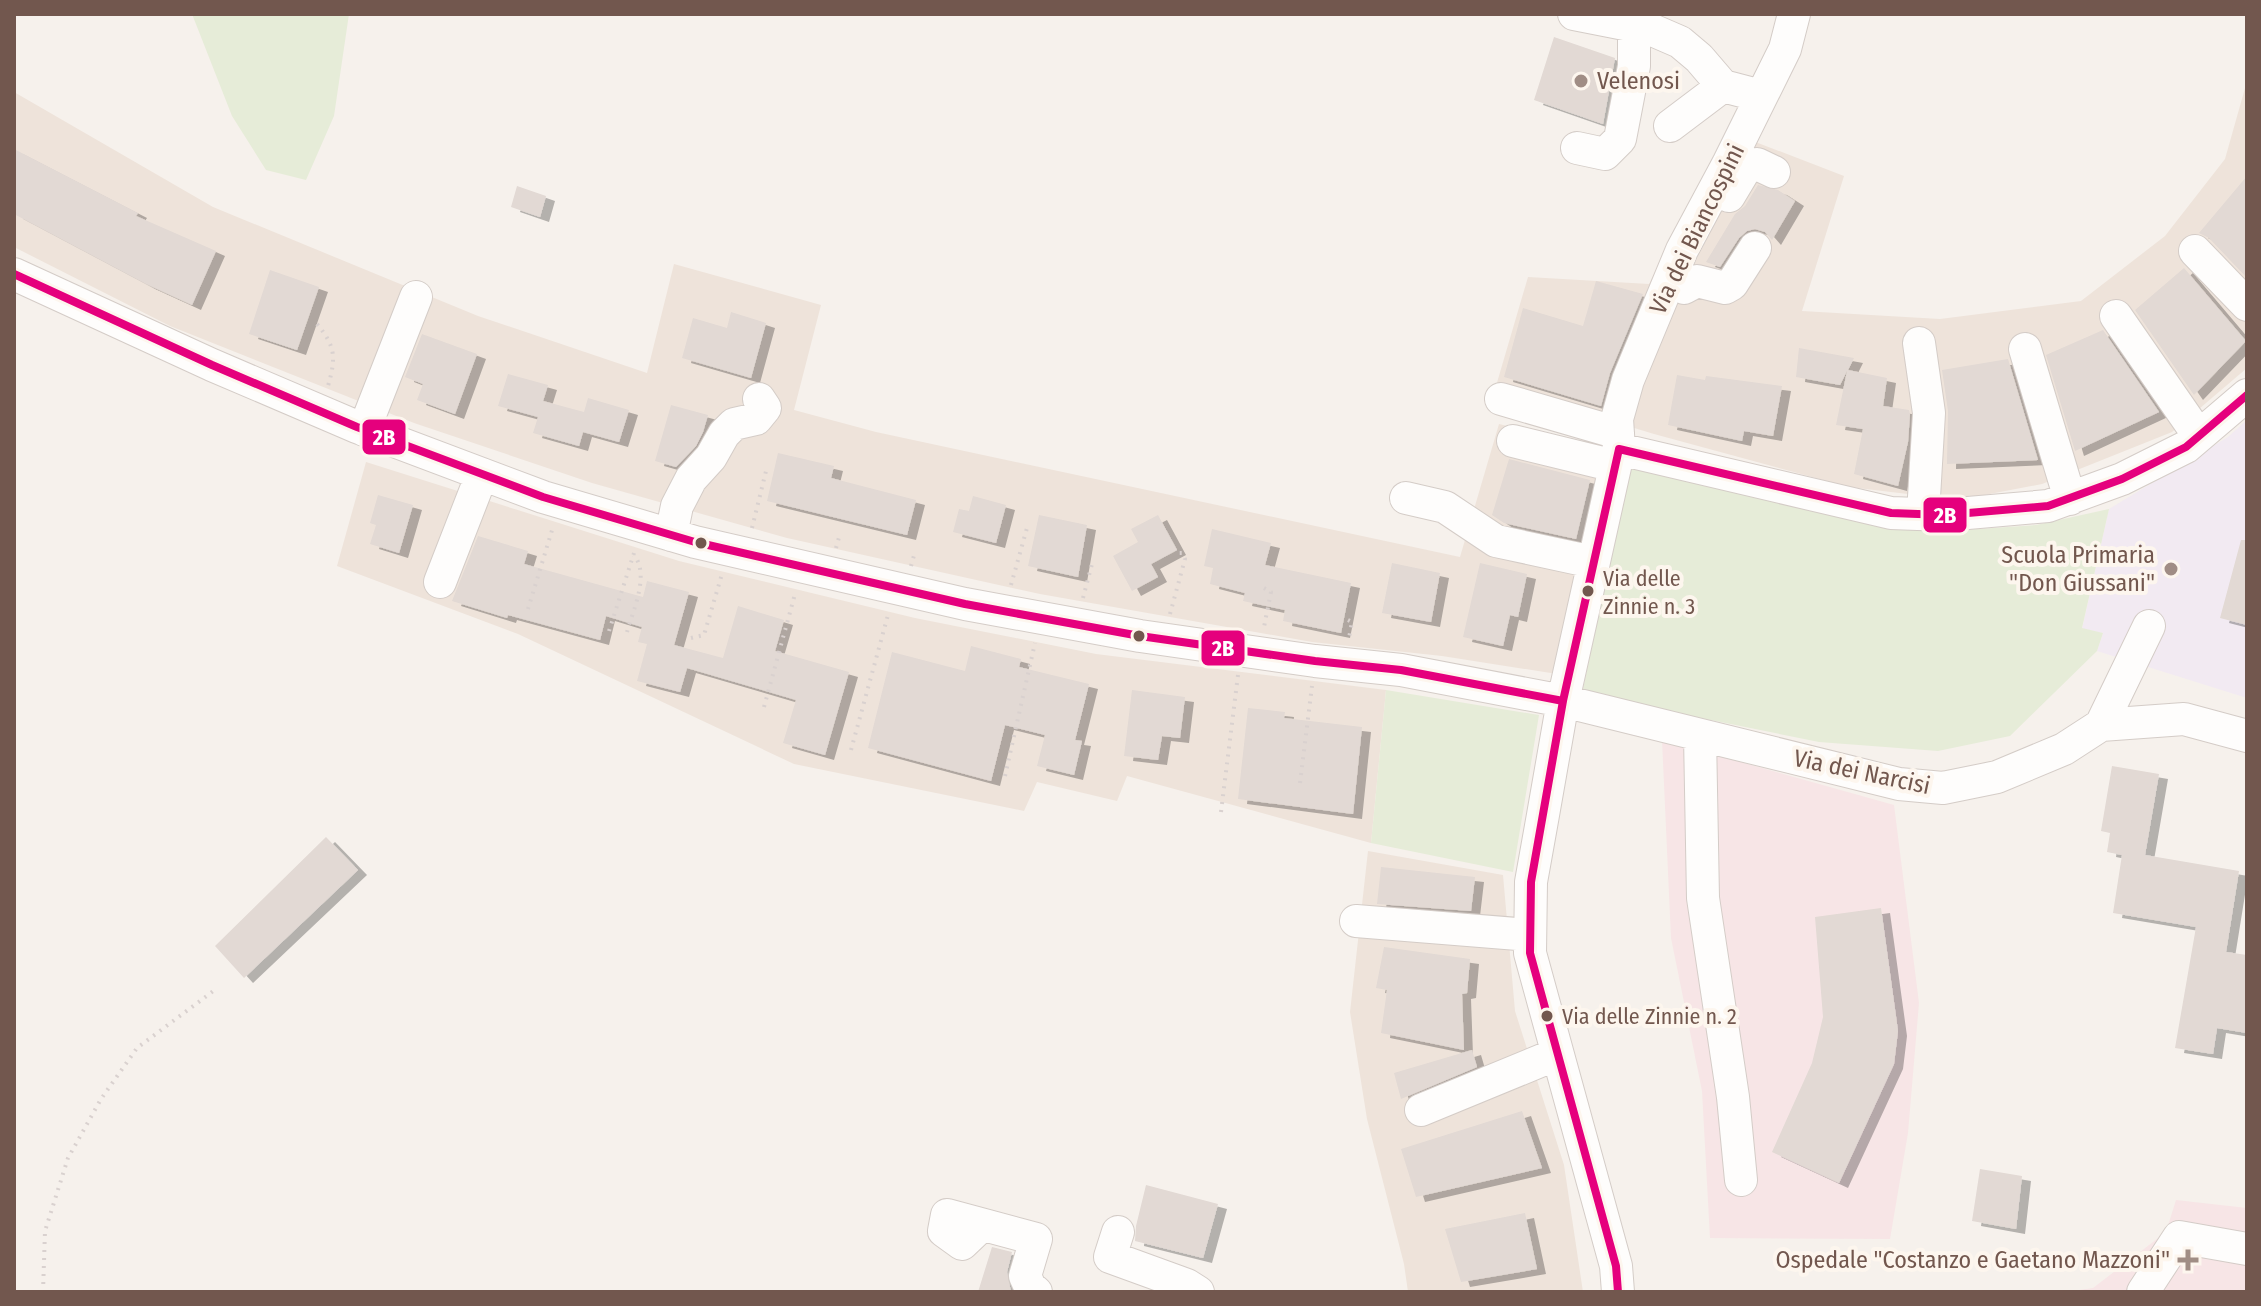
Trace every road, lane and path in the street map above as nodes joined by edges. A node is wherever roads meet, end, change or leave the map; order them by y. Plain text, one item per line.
1 (1574, 14) edge
2 (1794, 14) edge
3 (1634, 26) junction
4 (1723, 86) junction
5 (1761, 96) junction
6 (1670, 126) dead end
7 (1577, 148) dead end
8 (1774, 172) dead end
9 (1755, 248) dead end
10 (2195, 251) dead end
11 (14, 274) edge
12 (1684, 288) junction
13 (416, 297) dead end
14 (2247, 305) edge
15 (2116, 316) dead end
16 (317, 324) dead end
17 (1919, 343) dead end
18 (2025, 349) dead end
19 (2247, 395) edge
20 (759, 399) dead end
21 (1501, 399) dead end
22 (320, 411) junction
23 (364, 430) junction
24 (2199, 436) junction
25 (1513, 441) dead end
26 (1617, 442) junction
27 (767, 467) dead end
28 (482, 474) junction
29 (1406, 498) dead end
30 (2070, 499) junction
31 (560, 502) junction
32 (1923, 514) junction
33 (1027, 528) dead end
34 (648, 538) junction
35 (737, 552) junction
36 (1174, 553) dead end
37 (1593, 562) junction
38 (1092, 564) dead end
39 (802, 567) junction
40 (440, 582) dead end
41 (1264, 588) dead end
42 (895, 590) junction
43 (528, 609) dead end
44 (1004, 610) junction
45 (1041, 617) junction
46 (1076, 624) junction
47 (2149, 626) dead end
48 (609, 631) dead end
49 (627, 632) dead end
50 (691, 638) dead end
51 (1164, 639) junction
52 (1250, 652) junction
53 (1315, 661) junction
54 (1563, 701) junction
55 (764, 707) dead end
56 (2101, 725) junction
57 (1700, 735) junction
58 (2247, 736) edge
59 (851, 750) dead end
60 (1005, 776) dead end
61 (1300, 783) dead end
62 (1221, 812) dead end
63 (1356, 921) dead end
64 (1530, 935) junction
65 (216, 989) dead end
66 (1557, 1054) junction
67 (1421, 1110) dead end
68 (1741, 1180) dead end
69 (982, 1225) dead end
70 (1118, 1232) dead end
71 (2247, 1249) edge
72 (1031, 1290) edge
73 (43, 1292) edge
74 (1198, 1292) edge
75 (1618, 1292) edge
76 (2143, 1292) edge

1 - 3 street
2 - 5 street, Via dei Biancospini
3 - 4 street
3 - 7 street
4 - 5 street
4 - 6 street
5 - 26 street, Via dei Biancospini
8 - 12 street
9 - 12 street
10 - 14 street
11 - 22 street, Via dei Narcisi
12 - 26 street
13 - 23 street
15 - 24 street
16 - 22 path
17 - 32 street
18 - 30 street
19 - 24 street
20 - 34 street
21 - 26 street
22 - 23 street, Via dei Narcisi
23 - 28 street, Via dei Narcisi
24 - 30 street
25 - 26 street
26 - 32 street
26 - 37 street, Via dei Biancospini
27 - 35 path
28 - 31 street, Via dei Narcisi
28 - 40 street
29 - 37 street
30 - 32 street
31 - 34 street, Via dei Narcisi
31 - 43 path
33 - 44 path
34 - 35 street, Via dei Narcisi
34 - 48 path
34 - 49 path
35 - 39 street, Via dei Narcisi
35 - 50 path
36 - 51 path
37 - 54 street, Via dei Biancospini
38 - 46 path
39 - 42 street, Via dei Narcisi
39 - 55 path
41 - 52 path
42 - 44 street, Via dei Narcisi
42 - 59 path
44 - 45 street, Via dei Narcisi
45 - 46 street, Via dei Narcisi
45 - 60 path
46 - 51 street, Via dei Narcisi
47 - 56 street
51 - 52 street, Via dei Narcisi
52 - 53 street, Via dei Narcisi
52 - 62 path
53 - 54 street, Via dei Narcisi
53 - 61 path
54 - 57 street, Via dei Narcisi
54 - 64 street, Via dei Biancospini
56 - 57 street, Via dei Narcisi
56 - 58 street, Via dei Narcisi
57 - 68 street
63 - 64 street
64 - 66 street, Via dei Biancospini
65 - 73 path
66 - 67 street
66 - 75 street, Via dei Biancospini
69 - 72 street
70 - 74 street
71 - 76 street

